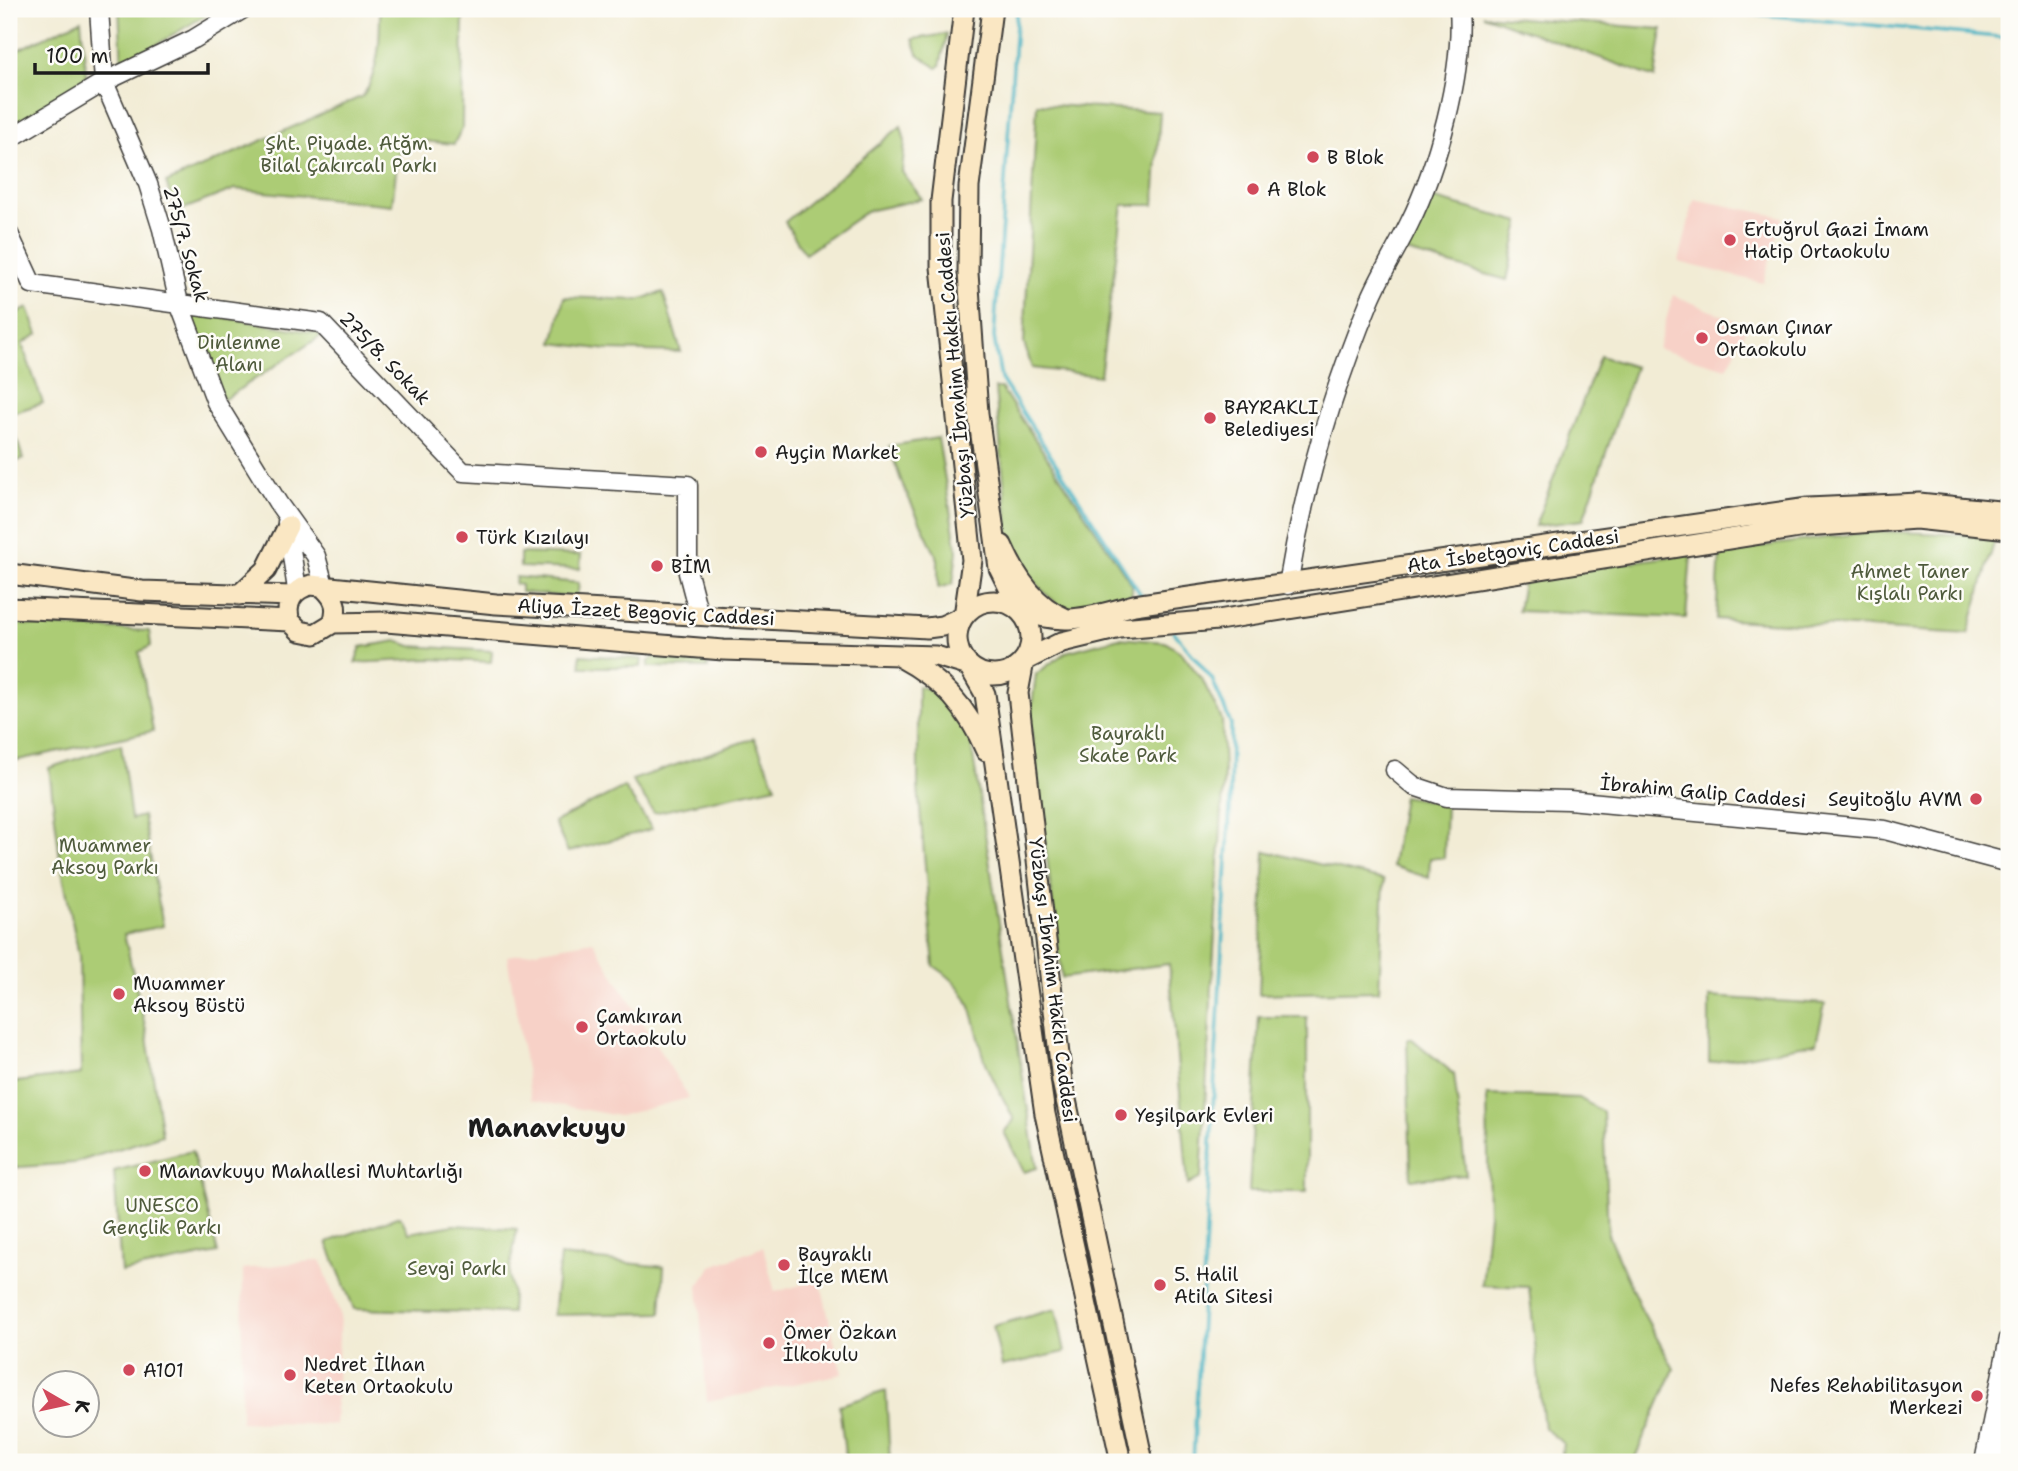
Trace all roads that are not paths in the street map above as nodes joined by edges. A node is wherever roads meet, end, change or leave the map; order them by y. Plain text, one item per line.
1 (99, 9) edge
2 (243, 9) edge
3 (964, 9) edge
4 (992, 9) edge
5 (1459, 9) edge
6 (104, 82) junction
7 (9, 139) edge
8 (9, 234) edge
9 (180, 303) junction
10 (2009, 512) edge
11 (287, 520) junction
12 (993, 522) junction
13 (2009, 529) edge
14 (9, 574) edge
15 (1288, 585) junction
16 (325, 589) junction
17 (294, 593) junction
18 (239, 595) junction
19 (9, 608) edge
20 (1020, 610) junction
21 (699, 615) junction
22 (964, 616) junction
23 (1073, 620) junction
24 (290, 621) junction
25 (333, 623) junction
26 (896, 655) junction
27 (1024, 660) junction
28 (970, 666) junction
29 (1395, 770) dead end
30 (996, 777) junction
31 (2009, 863) edge
32 (2009, 1338) edge
33 (2009, 1423) edge
34 (1121, 1462) edge
35 (1143, 1462) edge
36 (1984, 1462) edge
37 (2000, 1462) edge

1 - 6 street, 275/7. Sokak
2 - 6 street
3 - 22 main road, Yüzbaşı İbrahim Hakkı Caddesi
4 - 12 main road, Yüzbaşı İbrahim Hakkı Caddesi
5 - 15 street
6 - 7 street
6 - 9 street, 275/7. Sokak
8 - 9 street, 275/8. Sokak
9 - 11 street, 275/7. Sokak
9 - 21 street, 275/8. Sokak
10 - 15 main road, Ata İsbetgoviç Caddesi
11 - 16 street, 275/7. Sokak
11 - 17 street
11 - 18 main road
12 - 20 main road, Yüzbaşı İbrahim Hakkı Caddesi
12 - 23 main road
13 - 27 main road, Ata İsbetgoviç Caddesi
14 - 18 main road, Aliya İzzet Begoviç Caddesi
15 - 23 main road, Ata İsbetgoviç Caddesi
16 - 17 main road, Aliya İzzet Begoviç Caddesi
16 - 21 main road, Aliya İzzet Begoviç Caddesi
16 - 25 main road
17 - 18 main road, Aliya İzzet Begoviç Caddesi
17 - 24 main road
19 - 24 main road, Aliya İzzet Begoviç Caddesi
20 - 22 main road
20 - 23 main road, Ata İsbetgoviç Caddesi
20 - 27 main road
21 - 22 main road, Aliya İzzet Begoviç Caddesi
22 - 28 main road
24 - 25 main road, Aliya İzzet Begoviç Caddesi
25 - 26 main road, Aliya İzzet Begoviç Caddesi
26 - 28 main road, Aliya İzzet Begoviç Caddesi
26 - 30 main road
27 - 28 main road
27 - 35 main road, Yüzbaşı İbrahim Hakkı Caddesi
28 - 30 main road, Yüzbaşı İbrahim Hakkı Caddesi
29 - 31 street, İbrahim Galip Caddesi
30 - 34 main road, Yüzbaşı İbrahim Hakkı Caddesi
32 - 36 street
33 - 37 street

